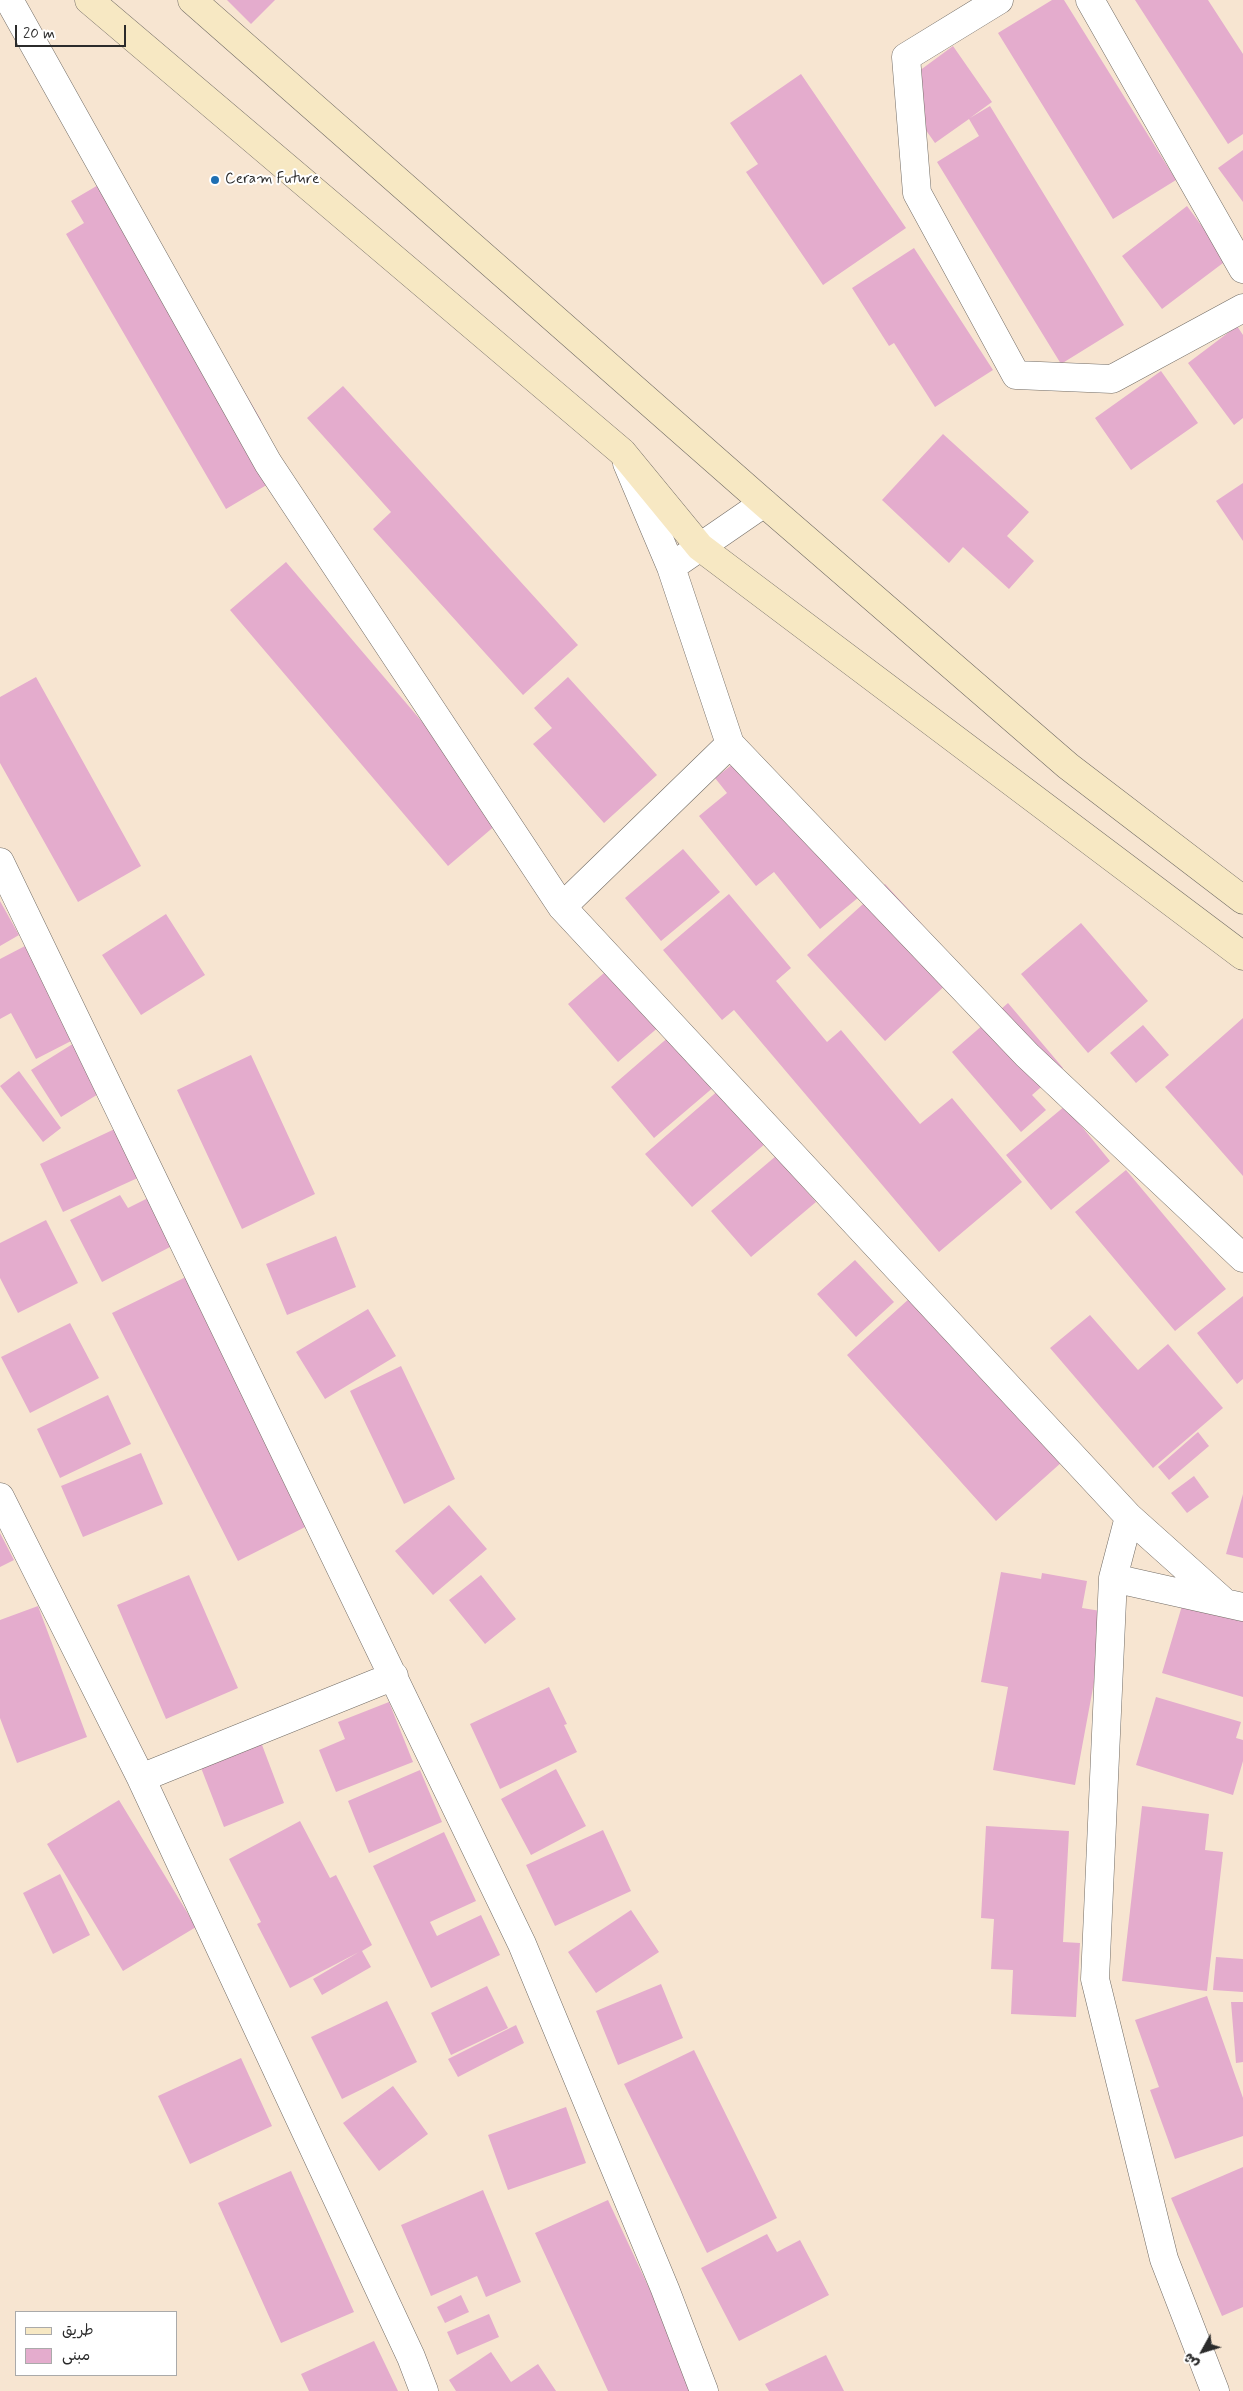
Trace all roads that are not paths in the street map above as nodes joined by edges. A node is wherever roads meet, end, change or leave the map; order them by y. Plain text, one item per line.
1 (90, 0) edge
2 (192, 0) edge
3 (999, 0) edge
4 (1090, 0) edge
5 (19, 4) edge
6 (1243, 269) edge
7 (1243, 308) edge
8 (622, 452) junction
9 (764, 503) junction
10 (700, 546) junction
11 (671, 567) junction
12 (730, 744) junction
13 (0, 862) edge
14 (1243, 900) edge
15 (562, 907) junction
16 (1243, 956) edge
17 (1243, 1258) edge
18 (0, 1497) edge
19 (1129, 1518) junction
20 (1114, 1578) junction
21 (1234, 1604) edge
22 (394, 1676) junction
23 (141, 1778) junction
24 (424, 2391) edge
25 (704, 2391) edge
26 (1215, 2391) edge

1 - 8 street
2 - 9 street
3 - 7 street
4 - 6 street
5 - 15 street
8 - 10 street
8 - 11 street
9 - 10 street
9 - 14 street
10 - 11 street
10 - 16 street
11 - 12 street
12 - 15 street
12 - 17 street
13 - 22 street
15 - 19 street
18 - 23 street
19 - 20 street
19 - 21 street
20 - 21 street
20 - 26 street
22 - 23 street
22 - 25 street
23 - 24 street

